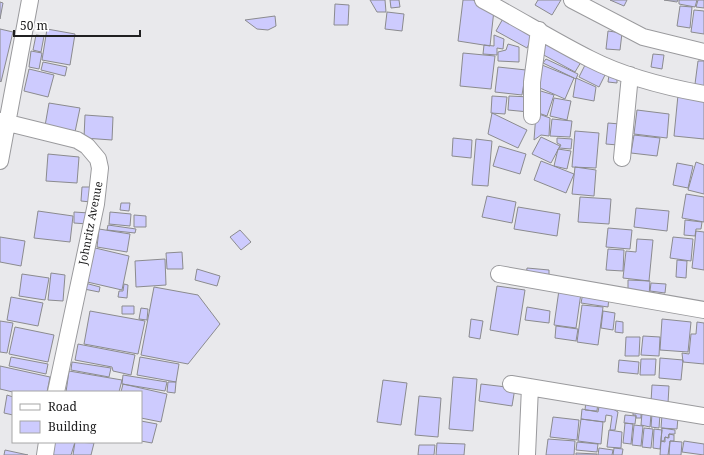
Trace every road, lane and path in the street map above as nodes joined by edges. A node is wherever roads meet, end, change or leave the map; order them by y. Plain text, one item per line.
1 (30, 0) edge
2 (483, 0) edge
3 (572, 0) edge
4 (539, 30) junction
5 (704, 52) edge
6 (630, 75) junction
7 (704, 94) edge
8 (532, 116) dead end
9 (4, 122) edge
10 (622, 158) dead end
11 (0, 161) edge
12 (499, 274) dead end
13 (704, 310) edge
14 (511, 384) dead end
15 (530, 387) junction
16 (56, 391) edge
17 (704, 416) edge
18 (47, 443) edge
19 (45, 455) edge
20 (527, 455) edge

1 - 9 street
2 - 4 street
3 - 5 street
4 - 6 street
4 - 8 street
6 - 7 street
6 - 10 street
9 - 11 street
9 - 16 street, Johnritz Avenue
12 - 13 street
14 - 15 street
15 - 17 street
15 - 20 street
18 - 19 street

